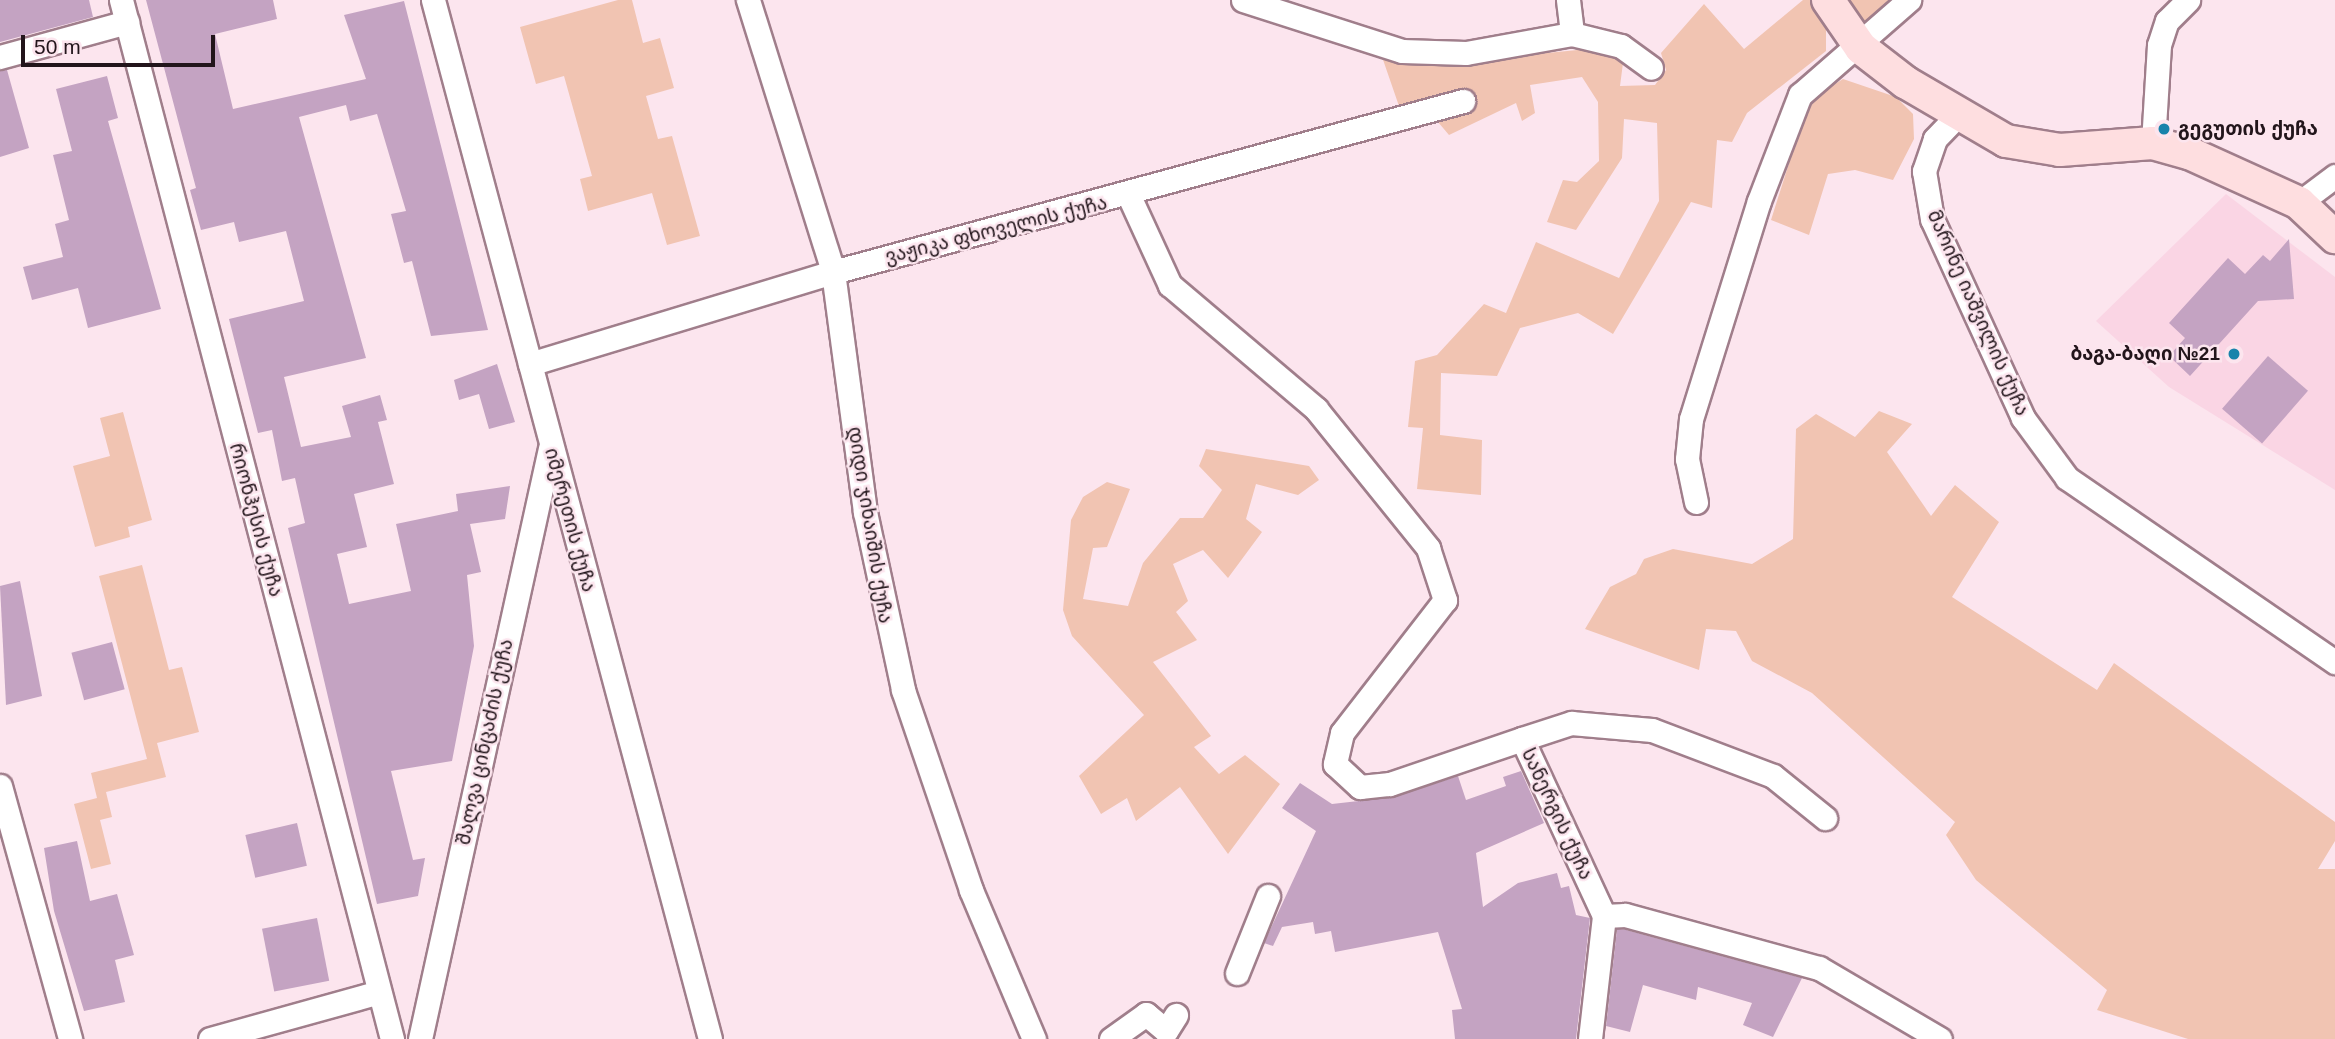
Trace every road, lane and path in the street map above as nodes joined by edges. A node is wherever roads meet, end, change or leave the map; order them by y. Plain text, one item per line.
1 (433, 0) edge
2 (748, 0) edge
3 (1243, 0) edge
4 (1568, 0) edge
5 (1828, 0) edge
6 (1909, 0) edge
7 (2188, 0) edge
8 (124, 11) edge
9 (1572, 34) junction
10 (1861, 48) junction
11 (0, 57) edge
12 (1651, 68) dead end
13 (1463, 102) dead end
14 (1957, 116) junction
15 (2153, 143) junction
16 (2335, 176) edge
17 (1129, 196) junction
18 (2299, 203) junction
19 (2335, 237) edge
20 (833, 272) junction
21 (530, 364) junction
22 (550, 445) junction
23 (1696, 502) dead end
24 (2335, 662) edge
25 (1522, 739) junction
26 (0, 786) edge
27 (1825, 818) dead end
28 (1268, 896) dead end
29 (1604, 916) junction
30 (1237, 973) dead end
31 (379, 992) junction
32 (1176, 1015) dead end
33 (70, 1039) edge
34 (210, 1039) edge
35 (392, 1039) edge
36 (420, 1039) edge
37 (710, 1039) edge
38 (1034, 1039) edge
39 (1111, 1039) edge
40 (1590, 1039) edge
41 (1940, 1039) edge

1 - 21 street, იმერეთის ქუჩა
2 - 20 street, დიდი ჯიხაიშის ქუჩა
3 - 9 street
4 - 9 street
5 - 10 street
6 - 10 street
7 - 15 street
8 - 11 street
8 - 31 street, რიონჰესის ქუჩა
9 - 12 street
10 - 14 street
10 - 23 street
13 - 17 street, ვაჟიკა ფხოველის ქუჩა
14 - 15 street
14 - 24 street, მარინე იაშვილის ქუჩა
15 - 18 street
16 - 18 street
17 - 20 street, ვაჟიკა ფხოველის ქუჩა
17 - 25 street, სანერგის ქუჩა
18 - 19 street
20 - 21 street, ვაჟიკა ფხოველის ქუჩა
20 - 38 street, დიდი ჯიხაიშის ქუჩა
21 - 22 street, იმერეთის ქუჩა
22 - 36 street, შალვა ცინცაძის ქუჩა
22 - 37 street, იმერეთის ქუჩა
25 - 27 street
25 - 29 street, სანერგის ქუჩა
26 - 33 street
28 - 30 street
29 - 40 street
29 - 41 street
31 - 34 street
31 - 35 street, რიონჰესის ქუჩა
32 - 39 street

